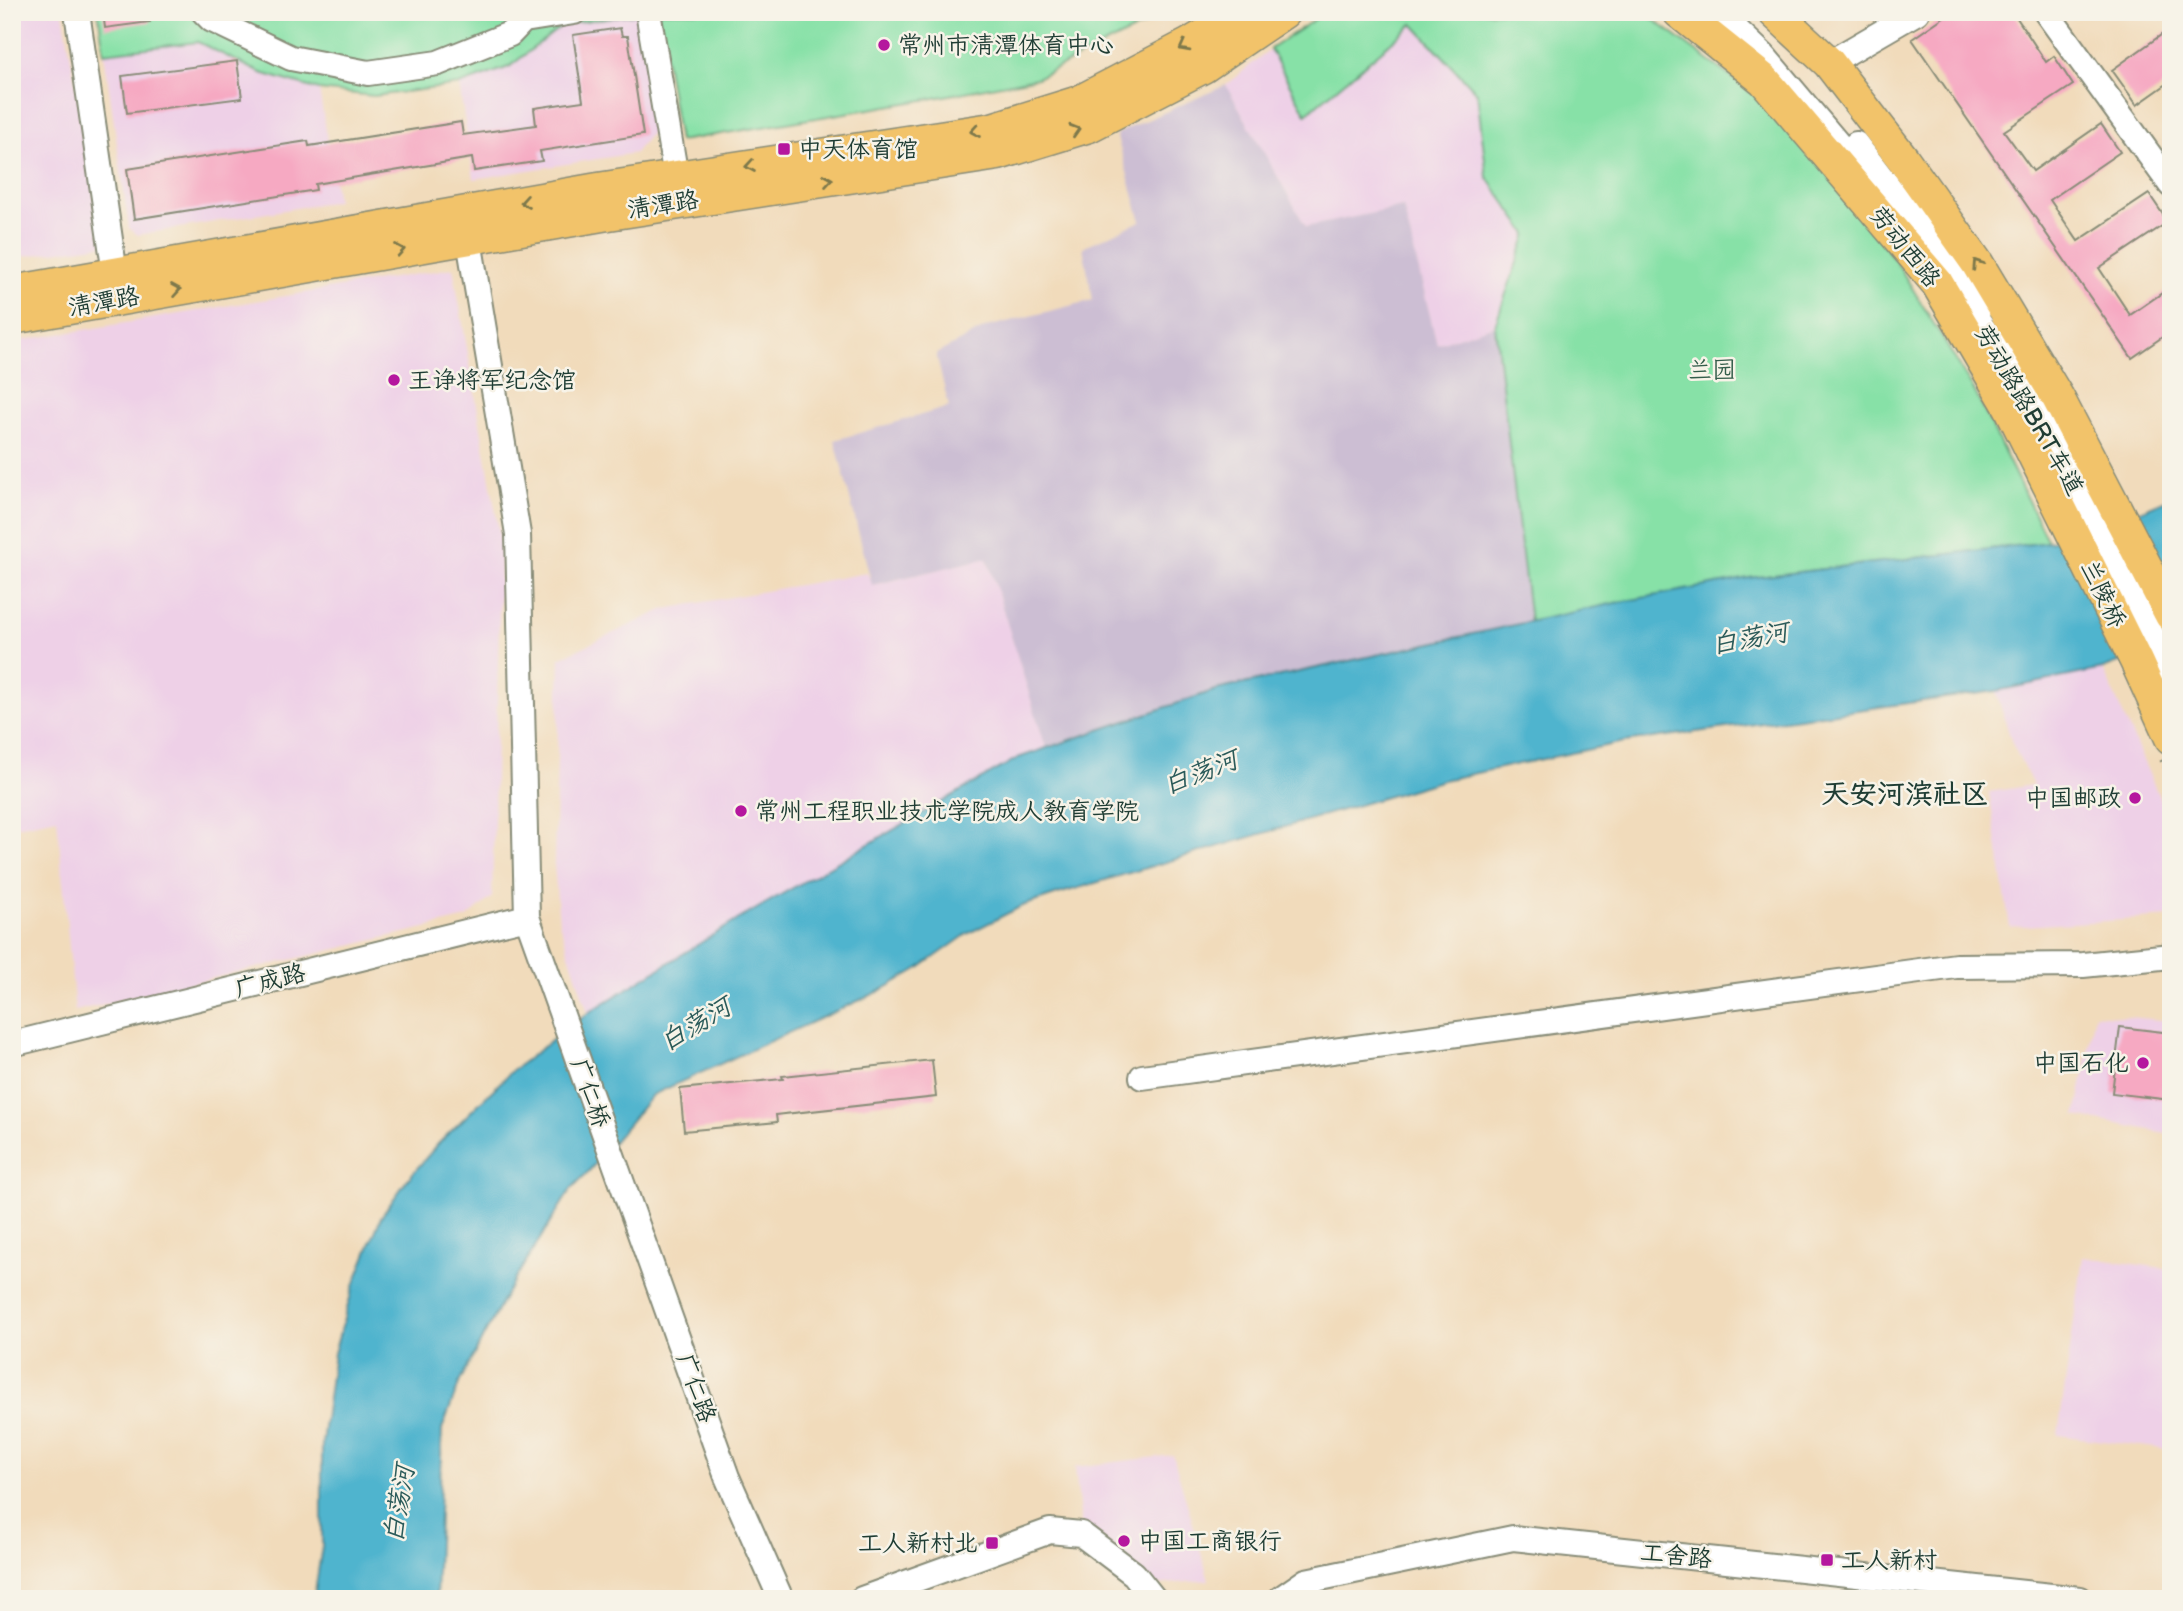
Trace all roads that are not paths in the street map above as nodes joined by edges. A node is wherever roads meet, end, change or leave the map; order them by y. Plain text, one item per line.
1 (77, 12) edge
2 (204, 12) edge
3 (574, 12) edge
4 (648, 12) edge
5 (1243, 12) edge
6 (1284, 12) edge
7 (1679, 12) edge
8 (1718, 12) edge
9 (1734, 12) edge
10 (1774, 12) edge
11 (1917, 12) edge
12 (2046, 12) edge
13 (527, 16) edge
14 (1829, 63) junction
15 (676, 177) junction
16 (2171, 185) edge
17 (467, 225) junction
18 (115, 274) junction
19 (12, 292) edge
20 (12, 318) edge
21 (2097, 521) junction
22 (2171, 615) edge
23 (2162, 654) edge
24 (2171, 715) edge
25 (2171, 738) edge
26 (527, 917) junction
27 (2171, 956) edge
28 (12, 1044) edge
29 (1142, 1077) dead end
30 (619, 1174) joint
31 (781, 1599) edge
32 (862, 1599) edge
33 (1154, 1599) edge
34 (1280, 1599) edge
35 (2080, 1599) edge

1 - 18 street
2 - 13 street
3 - 13 street
4 - 15 street
5 -> 15 main road, 清潭路
17 -> 6 main road, 清潭路
7 - 21 main road, 劳动西路
8 - 21 street, 劳动路路BRT车道
9 - 21 street
10 - 14 main road, 劳动西路
11 - 14 street
12 - 16 street
21 -> 14 main road, 劳动西路
15 -> 17 main road, 清潭路
17 - 18 main road, 清潭路
20 -> 17 main road, 清潭路
17 - 26 street, 广仁桥
18 - 19 main road, 清潭路
21 - 22 main road, 兰陵桥
21 - 23 main road, 兰陵桥
21 - 23 street, 兰陵桥
23 - 24 main road
23 - 25 main road
26 - 28 street, 广成路
26 - 30 street, 广仁桥
27 - 29 street
30 - 31 street, 广仁路
32 - 33 street
34 - 35 street, 工舍路

